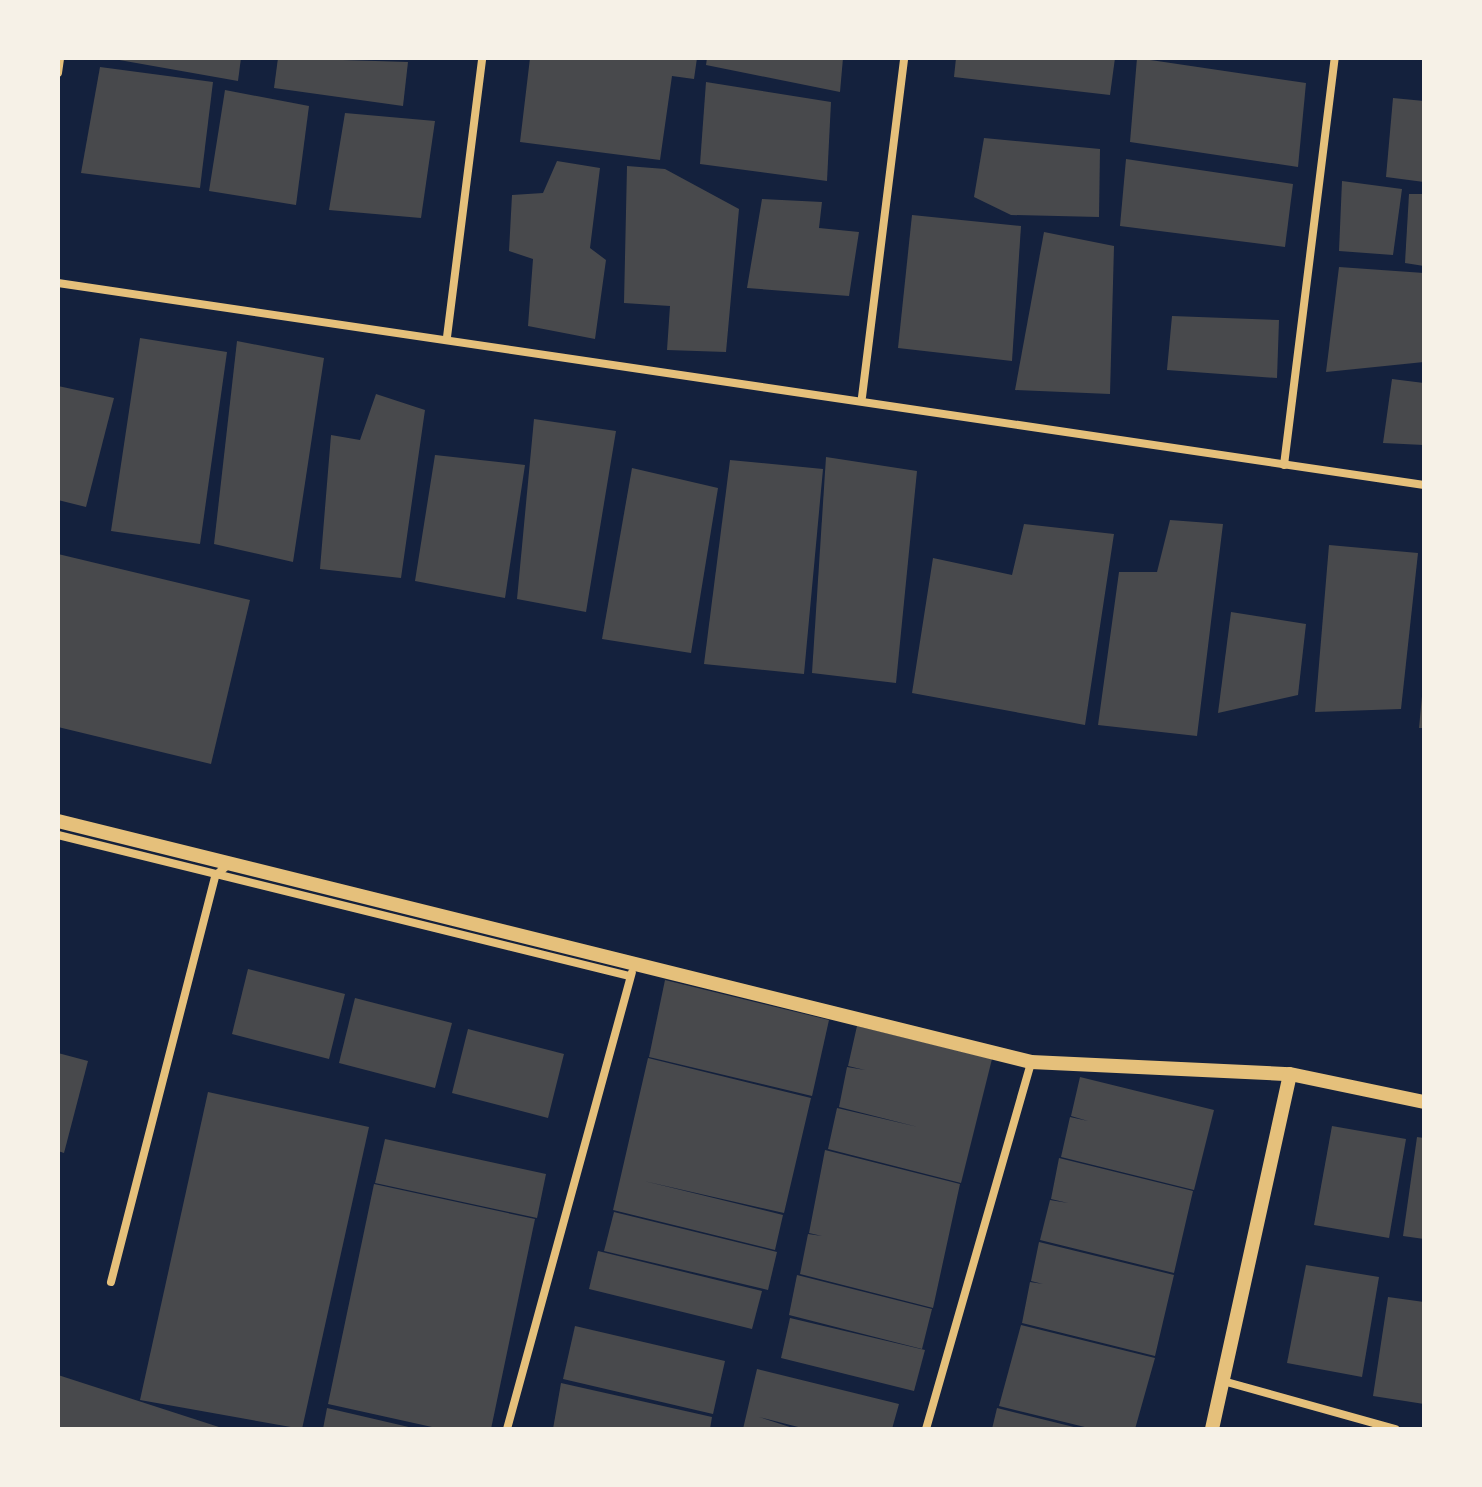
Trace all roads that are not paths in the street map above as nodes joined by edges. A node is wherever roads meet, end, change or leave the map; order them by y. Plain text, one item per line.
1 (60, 58) edge
2 (482, 58) edge
3 (904, 58) edge
4 (1335, 58) edge
5 (58, 73) edge
6 (58, 283) edge
7 (447, 337) junction
8 (862, 397) junction
9 (1284, 465) junction
10 (1424, 485) edge
11 (58, 821) edge
12 (58, 835) edge
13 (230, 863) junction
14 (215, 876) junction
15 (634, 972) junction
16 (1031, 1062) junction
17 (1290, 1074) junction
18 (1424, 1102) edge
19 (111, 1282) dead end
20 (1223, 1381) junction
21 (507, 1429) edge
22 (926, 1429) edge
23 (1212, 1429) edge
24 (1395, 1429) edge

1 - 5 street
2 - 7 street
3 - 8 street
4 - 9 street
6 - 7 street
7 - 8 street
8 - 9 street
9 - 10 street
11 - 13 street
12 - 14 street
13 - 14 street
13 - 15 street
14 - 15 street
14 - 19 street
15 - 16 street
15 - 21 street
16 - 17 street
16 - 22 street
17 - 18 street
17 - 20 street
20 - 23 street
20 - 24 street

